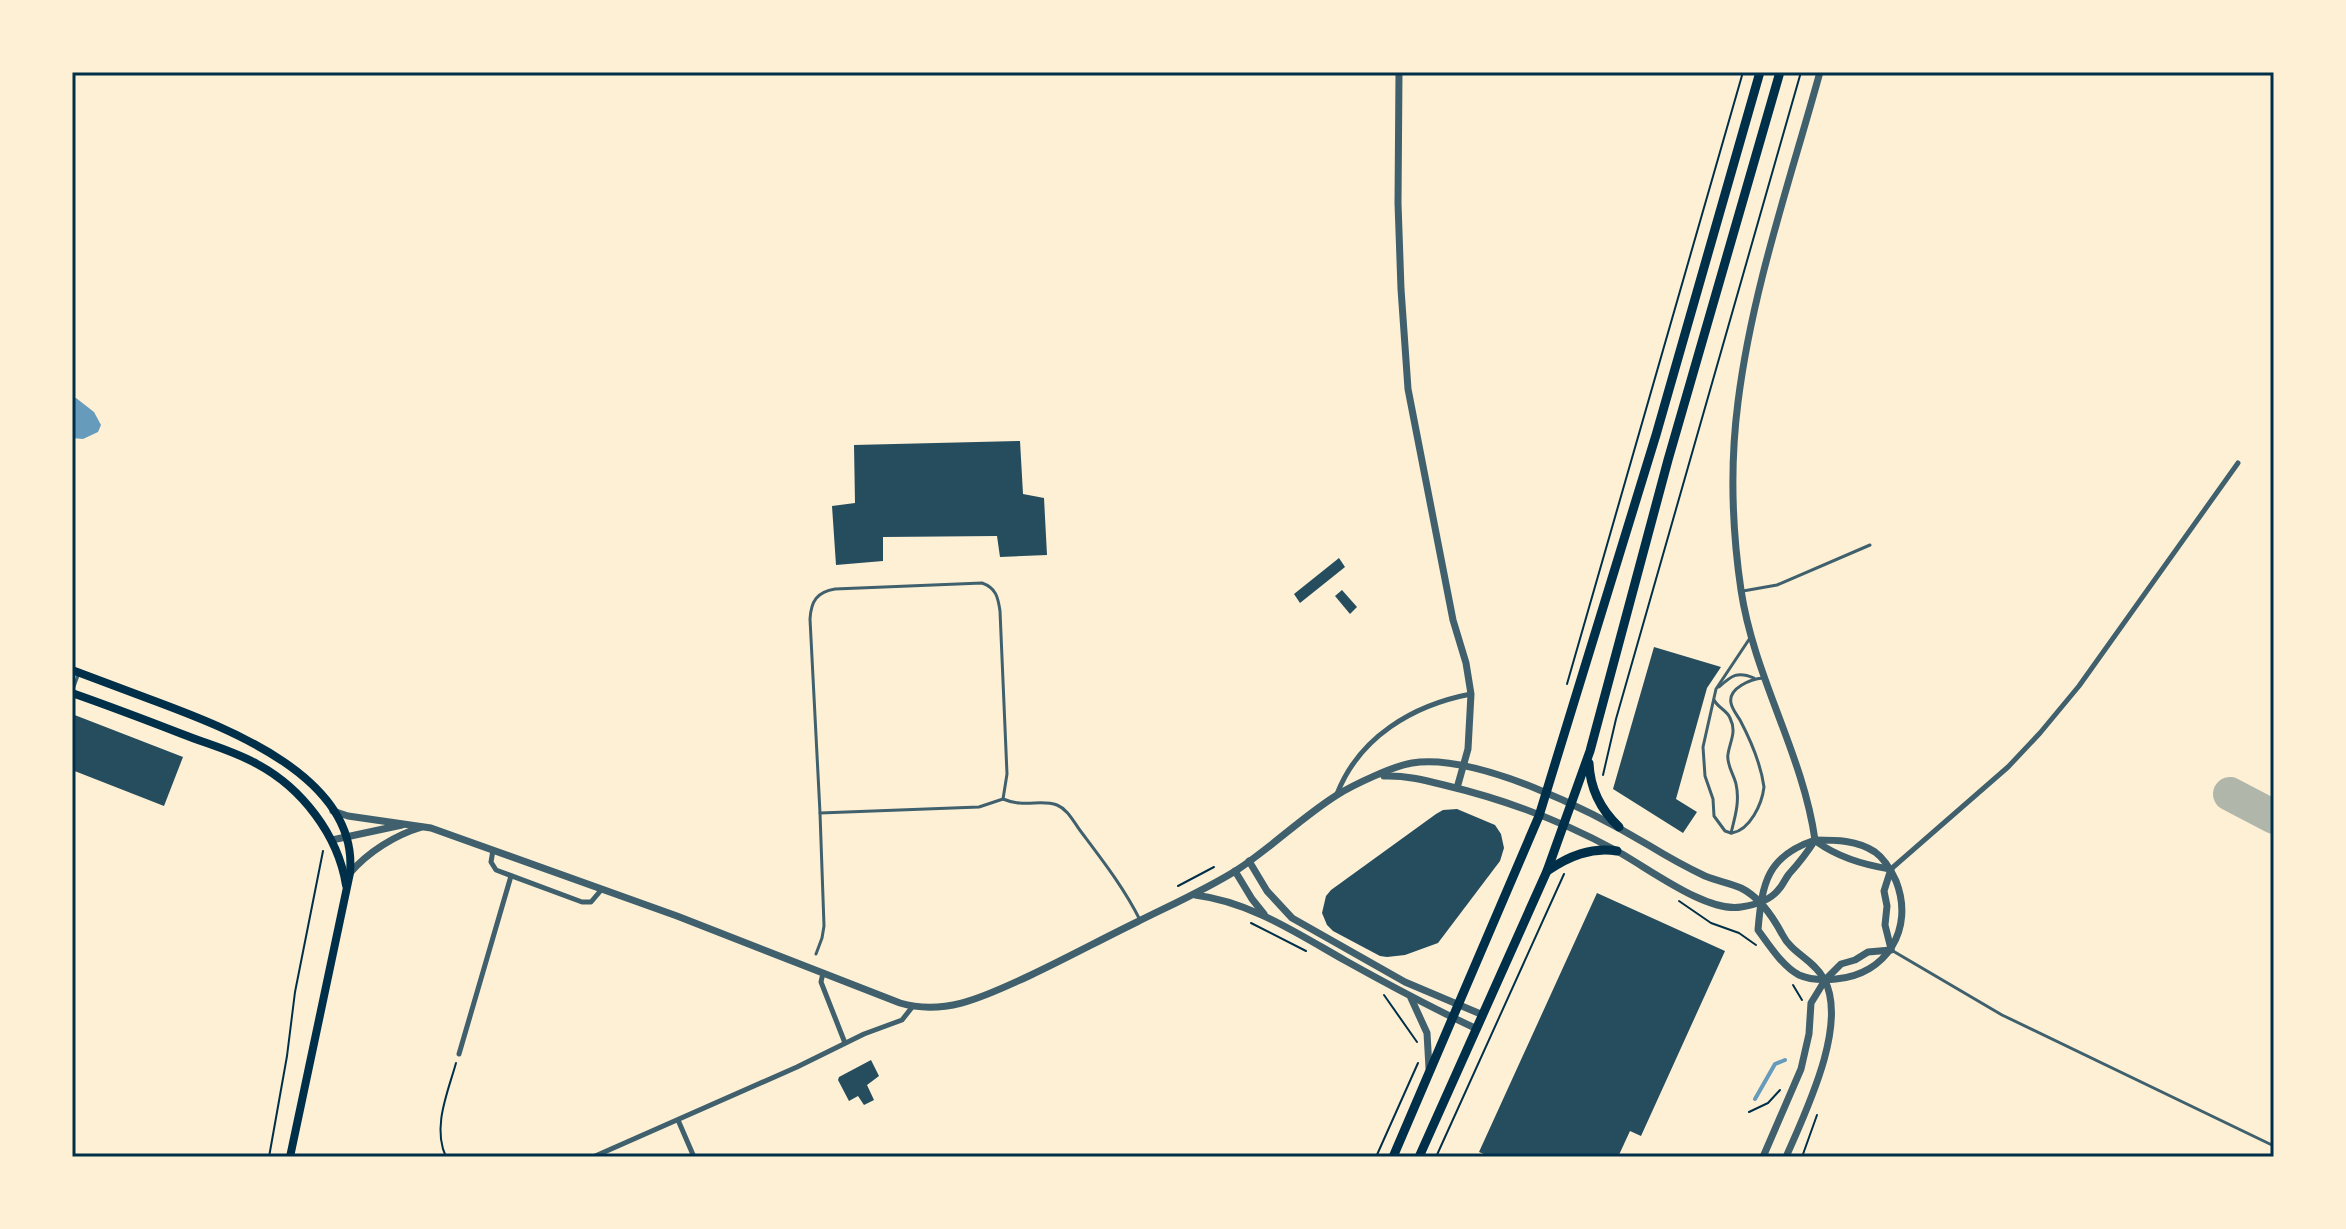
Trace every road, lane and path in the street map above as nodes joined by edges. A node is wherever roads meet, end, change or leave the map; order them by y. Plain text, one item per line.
1 (1399, 72) edge
2 (1743, 72) edge
3 (1760, 72) edge
4 (1780, 72) edge
5 (1801, 72) edge
6 (1820, 72) edge
7 (2238, 463) dead end
8 (1870, 545) dead end
9 (1741, 591) junction
10 (1750, 637) junction
11 (76, 671) edge
12 (1758, 678) junction
13 (1567, 683) dead end
14 (1716, 689) junction
15 (72, 692) edge
16 (1471, 694) junction
17 (1714, 699) junction
18 (1590, 751) junction
19 (1464, 767) junction
20 (1376, 776) junction
21 (1603, 783) dead end
22 (1457, 788) junction
23 (1546, 793) junction
24 (1337, 795) junction
25 (1003, 799) junction
26 (1572, 803) junction
27 (333, 811) junction
28 (820, 813) junction
29 (1539, 816) junction
30 (408, 824) junction
31 (1564, 825) junction
32 (424, 826) junction
33 (1619, 827) junction
34 (1731, 833) junction
35 (346, 838) junction
36 (332, 840) junction
37 (1815, 840) junction
38 (323, 848) dead end
39 (493, 850) junction
40 (1617, 851) junction
41 (1249, 861) junction
42 (1214, 867) dead end
43 (1891, 869) junction
44 (1567, 870) dead end
45 (1235, 871) junction
46 (1547, 871) junction
47 (350, 873) junction
48 (511, 876) junction
49 (1178, 886) dead end
50 (602, 889) junction
51 (347, 890) junction
52 (1193, 895) junction
53 (1677, 900) dead end
54 (1760, 903) junction
55 (1266, 915) junction
56 (1244, 919) dead end
57 (1140, 920) junction
58 (1761, 950) dead end
59 (1891, 950) junction
60 (1310, 953) dead end
61 (816, 954) dead end
62 (823, 972) junction
63 (1788, 979) dead end
64 (1825, 980) junction
65 (1382, 992) dead end
66 (1411, 998) junction
67 (1802, 1004) dead end
68 (1458, 1005) junction
69 (913, 1006) junction
70 (1483, 1015) junction
71 (1452, 1017) junction
72 (1477, 1029) junction
73 (845, 1043) junction
74 (1420, 1048) dead end
75 (459, 1054) joint
76 (1420, 1059) dead end
77 (1429, 1070) junction
78 (1786, 1081) dead end
79 (1819, 1107) dead end
80 (1749, 1112) dead end
81 (678, 1120) junction
82 (2274, 1146) edge
83 (269, 1157) edge
84 (290, 1157) edge
85 (446, 1157) edge
86 (593, 1157) edge
87 (694, 1157) edge
88 (1376, 1157) edge
89 (1393, 1157) edge
90 (1419, 1157) edge
91 (1436, 1157) edge
92 (1763, 1157) edge
93 (1786, 1157) edge
94 (1802, 1157) edge

1 - 16 street
2 - 13 path
3 - 23 highway
4 - 18 highway
5 - 21 path
6 - 9 street
7 - 43 street
8 - 9 lane
9 - 10 street
10 - 12 street
10 - 14 lane
11 - 15 lane
11 - 27 main road
12 - 14 lane
12 - 34 lane
12 - 37 street
14 - 17 lane
15 - 36 main road
16 - 19 street
16 - 24 street
17 - 34 lane
17 - 34 lane
18 - 26 highway
18 - 33 highway
19 - 20 street
19 - 22 street
19 - 23 street
20 - 22 street
20 - 24 street
22 - 29 street
23 - 26 street
23 - 29 highway
24 - 41 street
25 - 28 lane
25 - 28 lane
25 - 57 lane
26 - 31 highway
26 - 33 street
27 - 30 street
27 - 35 main road
28 - 61 lane
29 - 31 street
29 - 68 highway
30 - 32 street
30 - 35 street
31 - 40 street
31 - 46 highway
32 - 39 street
32 - 47 street
33 - 54 street
35 - 36 street
35 - 47 main road
36 - 51 main road
37 - 43 street
37 - 43 street
37 - 54 street
37 - 54 street
38 - 83 path
39 - 48 street
39 - 50 street
40 - 46 highway
40 - 54 street
41 - 45 street
41 - 68 street
42 - 49 path
43 - 59 street
43 - 59 street
44 - 91 path
45 - 52 street
45 - 55 street
46 - 70 highway
47 - 51 main road
48 - 50 street
48 - 75 street
50 - 62 street
51 - 84 main road
52 - 55 street
52 - 57 street
53 - 58 path
54 - 64 street
54 - 64 street
55 - 66 street
56 - 60 path
57 - 69 street
59 - 64 street
59 - 64 street
59 - 82 lane
62 - 69 street
62 - 73 street
63 - 67 path
64 - 92 street
64 - 93 street
65 - 74 path
66 - 71 street
66 - 77 street
68 - 70 street
68 - 71 highway
69 - 73 street
70 - 72 highway
71 - 72 street
71 - 77 highway
72 - 90 highway
73 - 81 street
75 - 85 path
76 - 88 path
77 - 89 highway
78 - 80 path
79 - 94 path
81 - 86 street
81 - 87 street

